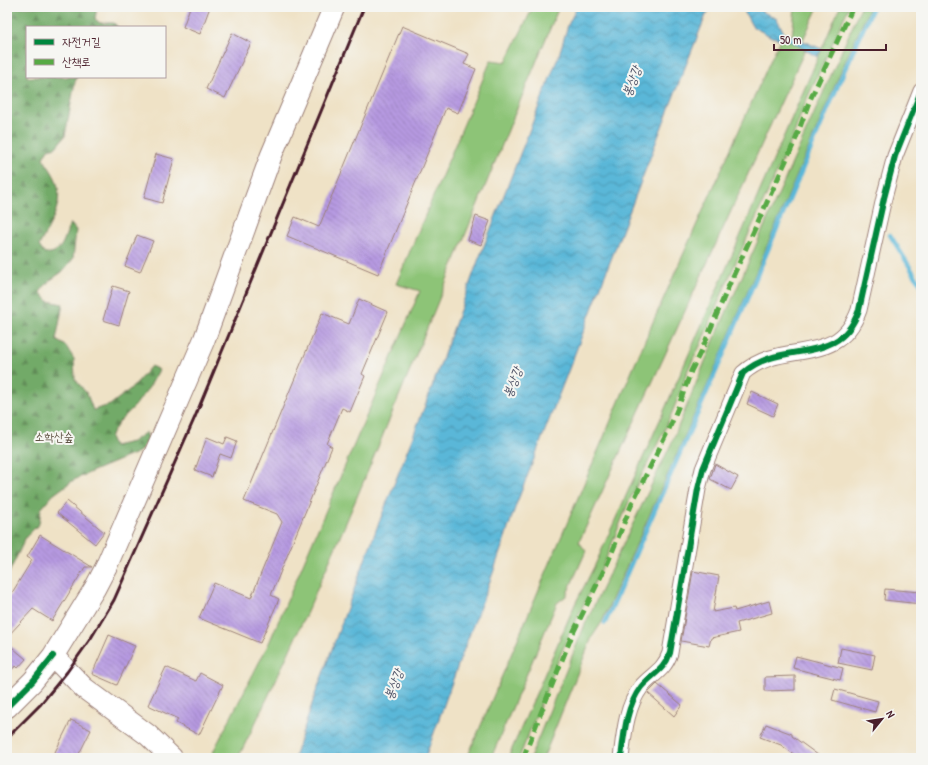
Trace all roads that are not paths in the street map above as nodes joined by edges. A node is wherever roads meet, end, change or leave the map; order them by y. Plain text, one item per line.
1 (334, 7) edge
2 (921, 91) edge
3 (52, 656) junction
4 (7, 707) edge
5 (172, 758) edge
6 (620, 758) edge

1 - 3 main road
2 - 6 street
3 - 4 main road
3 - 5 main road

